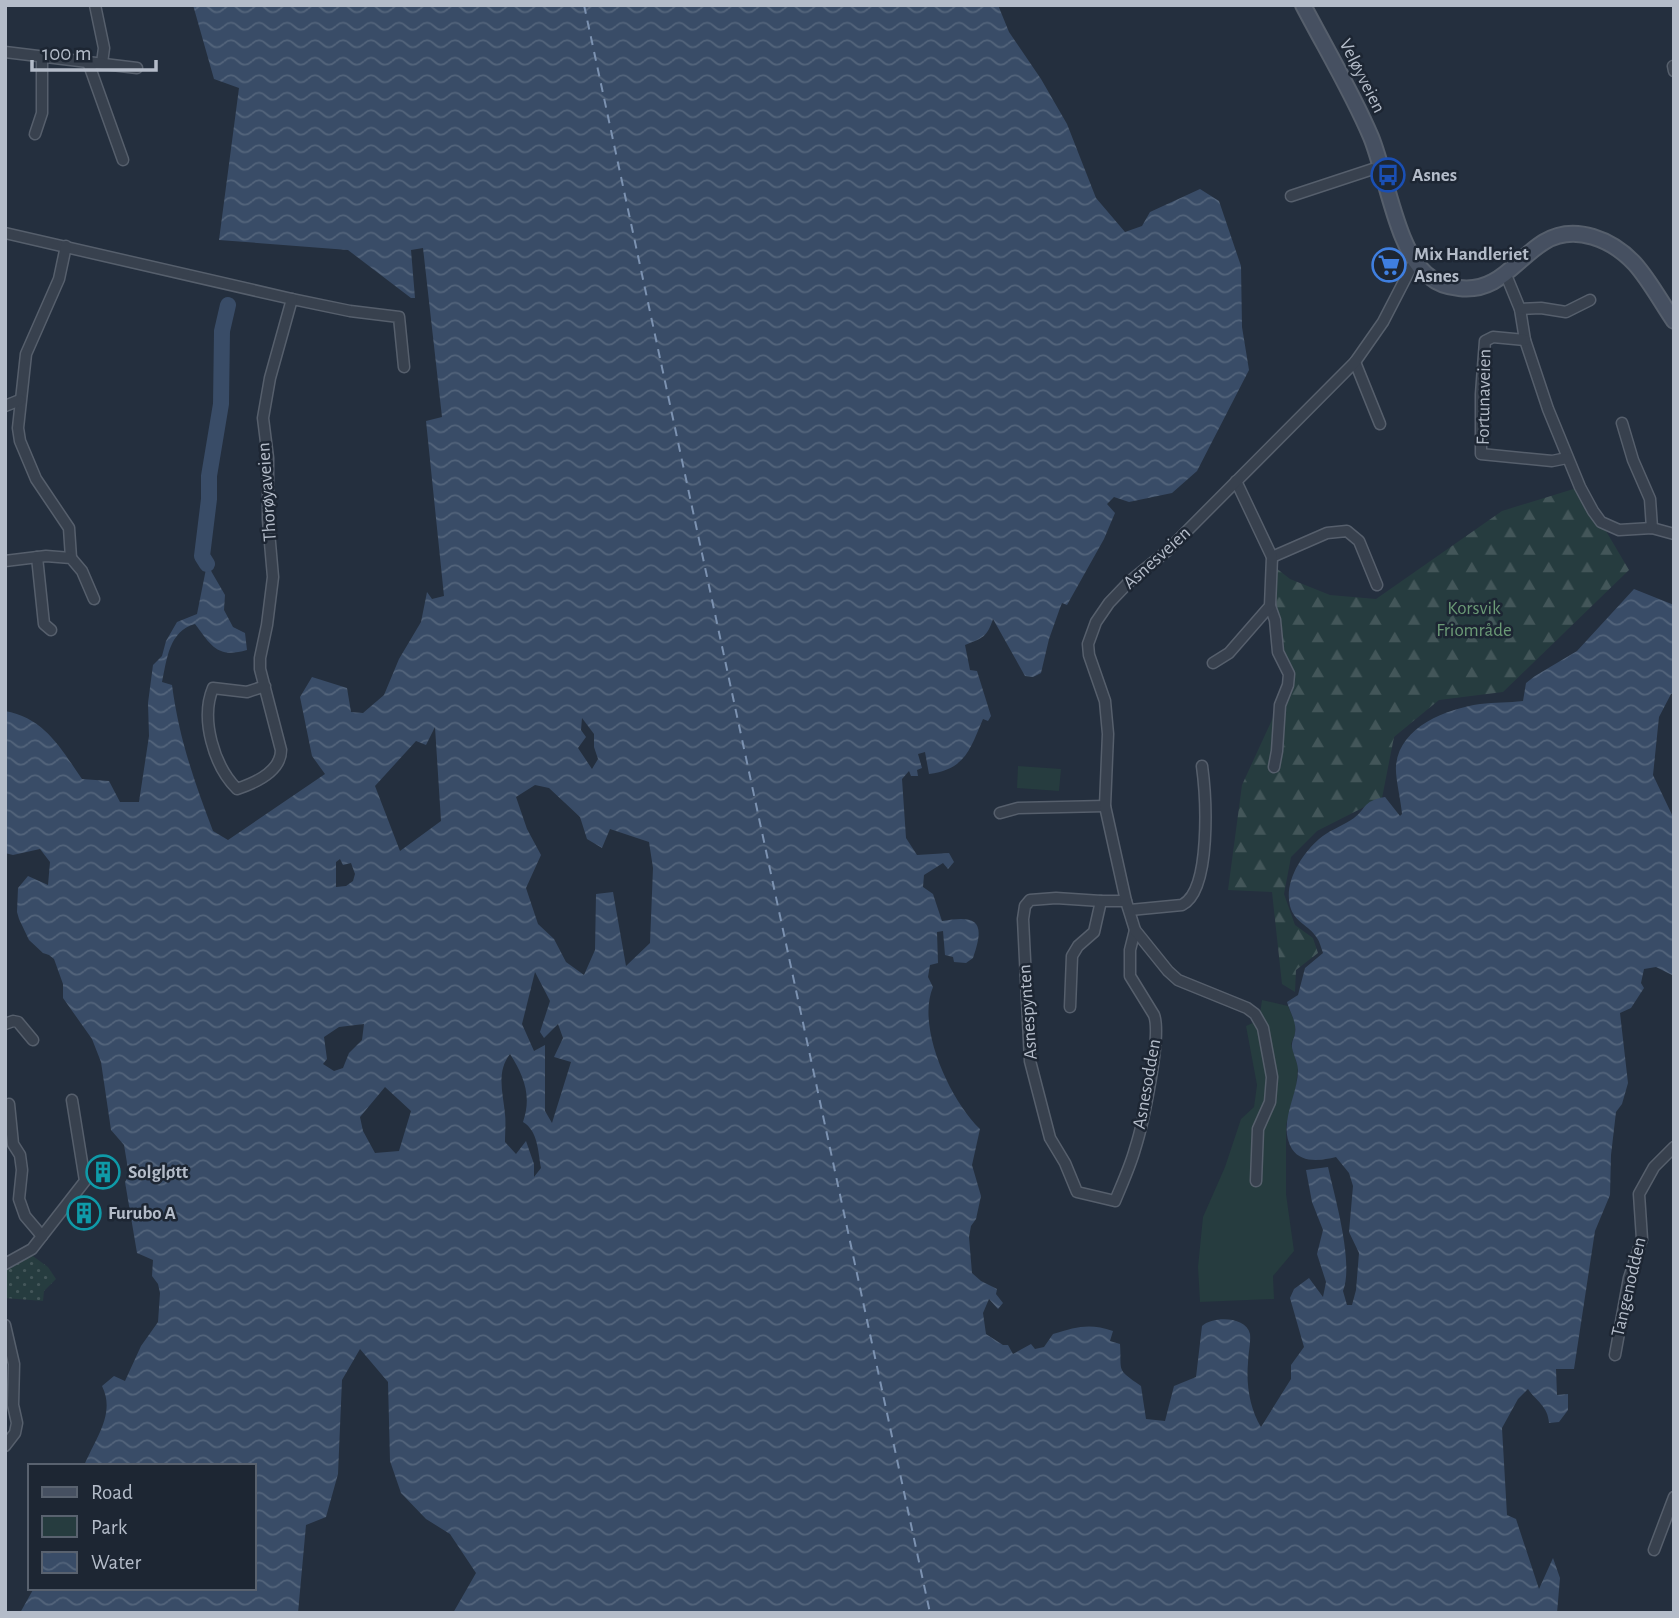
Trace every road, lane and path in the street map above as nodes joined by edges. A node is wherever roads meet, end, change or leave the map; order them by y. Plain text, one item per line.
1 (96, 5) edge
2 (1303, 5) edge
3 (5, 52) edge
4 (43, 57) junction
5 (88, 62) junction
6 (102, 63) junction
7 (136, 68) dead end
8 (35, 134) dead end
9 (122, 160) dead end
10 (1382, 166) junction
11 (1291, 196) dead end
12 (5, 233) edge
13 (66, 246) junction
14 (1414, 262) junction
15 (1506, 275) junction
16 (292, 299) junction
17 (1590, 300) dead end
18 (1520, 310) junction
19 (1674, 321) edge
20 (1525, 340) junction
21 (1355, 362) junction
22 (404, 367) dead end
23 (20, 400) junction
24 (5, 406) edge
25 (1622, 423) dead end
26 (1380, 424) dead end
27 (1567, 458) junction
28 (1236, 481) junction
29 (1652, 528) junction
30 (1674, 534) edge
31 (37, 557) junction
32 (1272, 557) junction
33 (71, 558) junction
34 (5, 561) edge
35 (1377, 585) dead end
36 (94, 599) dead end
37 (1270, 606) junction
38 (51, 631) dead end
39 (1213, 663) dead end
40 (265, 687) junction
41 (1202, 766) dead end
42 (1274, 767) dead end
43 (1105, 806) junction
44 (1000, 813) dead end
45 (1101, 901) junction
46 (1128, 906) junction
47 (1135, 930) junction
48 (1070, 1007) dead end
49 (5, 1024) edge
50 (33, 1040) dead end
51 (72, 1100) dead end
52 (9, 1104) dead end
53 (1674, 1147) edge
54 (1256, 1181) dead end
55 (1115, 1200) joint
56 (42, 1236) junction
57 (5, 1264) edge
58 (5, 1325) edge
59 (6, 1331) edge
60 (1615, 1355) dead end
61 (5, 1446) edge
62 (1674, 1497) edge
63 (1654, 1550) dead end

1 - 6 street
2 - 10 main road, Veløyveien
3 - 4 street
4 - 5 street
4 - 8 street
5 - 6 street
5 - 9 street
6 - 7 street
10 - 11 street
10 - 14 main road, Veløyveien
12 - 13 street
13 - 16 street
13 - 23 street
14 - 15 main road
14 - 21 street, Asnesveien
15 - 18 street
15 - 19 main road
16 - 22 street
16 - 40 street, Thorøyaveien
17 - 18 street
18 - 20 street
20 - 27 street
20 - 27 street, Fortunaveien
21 - 26 street
21 - 28 street, Asnesveien
23 - 24 street
23 - 33 street
25 - 29 street
27 - 29 street
28 - 32 street
28 - 43 street, Asnesveien
29 - 30 street
31 - 33 street
31 - 34 street
31 - 38 street
32 - 35 street
32 - 37 street
33 - 36 street
37 - 39 street
37 - 42 street
40 - 40 street, Thorøyaveien
41 - 46 street, Asnespynten
43 - 44 street
43 - 46 street, Asnesveien
45 - 46 street, Asnespynten
45 - 48 street
45 - 55 street, Asnespynten
46 - 47 street, Asnesveien
47 - 54 street, Asnesveien
47 - 55 street, Asnesodden
49 - 50 street
51 - 56 street
52 - 56 street
53 - 60 street, Tangenodden
56 - 57 street
58 - 59 street
59 - 61 street
62 - 63 street

